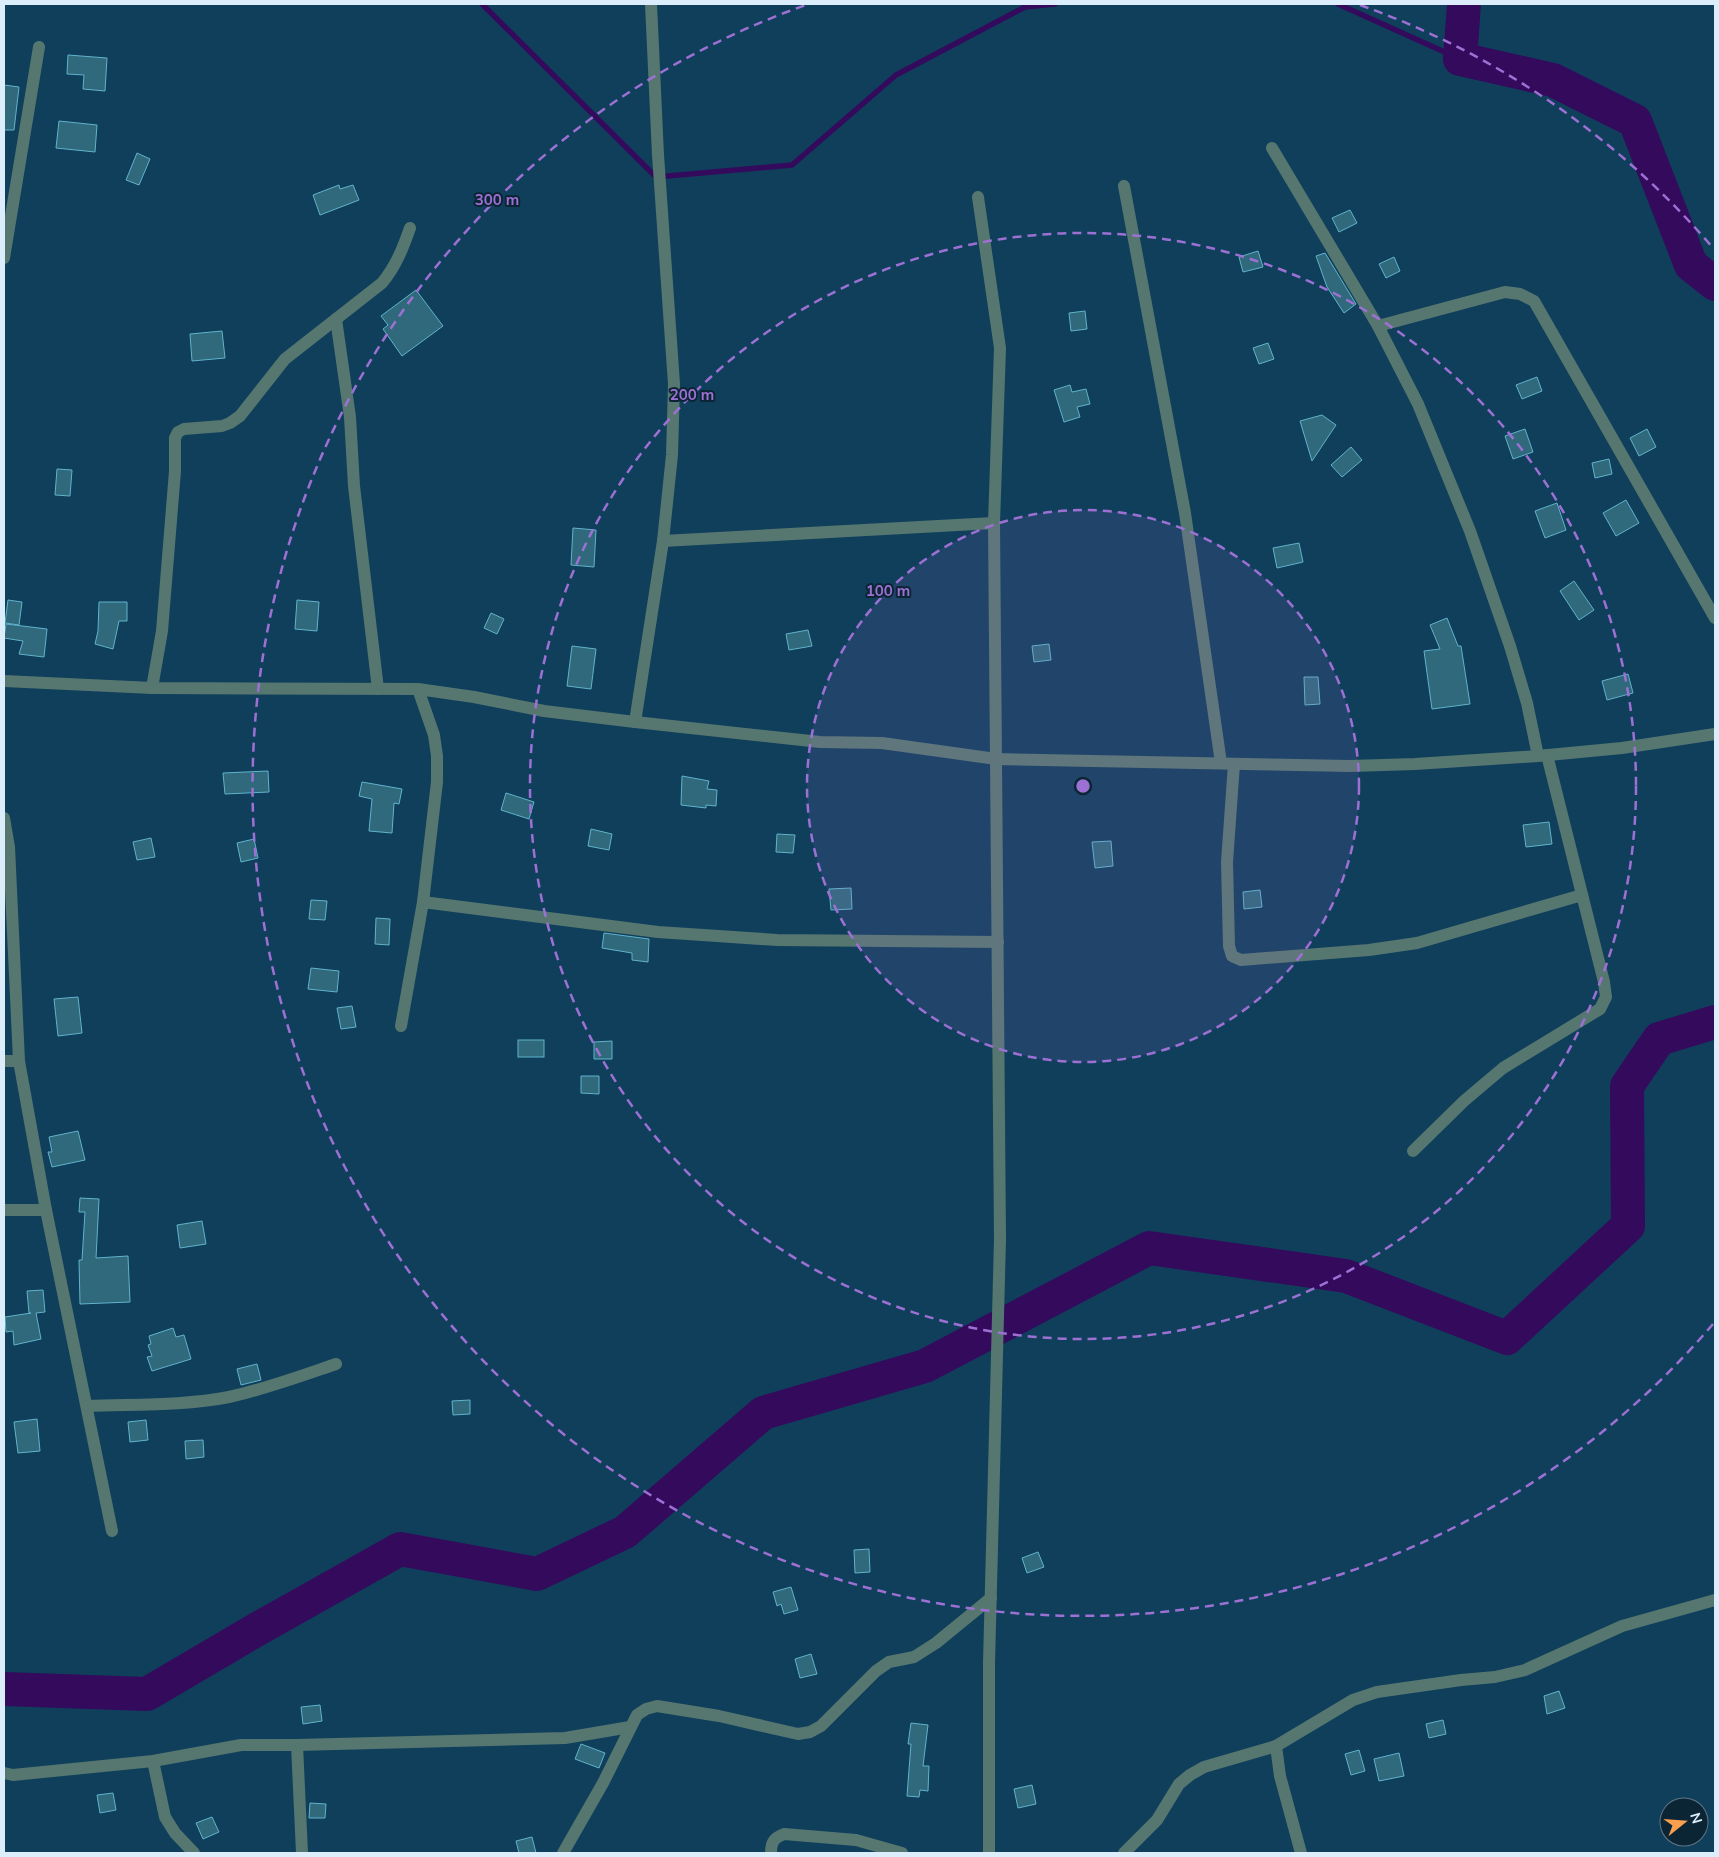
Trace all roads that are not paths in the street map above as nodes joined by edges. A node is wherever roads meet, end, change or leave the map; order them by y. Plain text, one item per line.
1 (651, 4) edge
2 (40, 47) dead end
3 (1272, 148) dead end
4 (1124, 186) dead end
5 (978, 197) dead end
6 (410, 228) dead end
7 (4, 258) edge
8 (336, 319) junction
9 (1378, 326) junction
10 (994, 523) junction
11 (662, 541) junction
12 (1715, 618) edge
13 (4, 681) edge
14 (152, 688) junction
15 (378, 689) junction
16 (418, 690) junction
17 (634, 722) junction
18 (1715, 734) edge
19 (1542, 756) junction
20 (996, 759) junction
21 (1221, 763) junction
22 (1234, 764) junction
23 (4, 818) edge
24 (1582, 895) junction
25 (423, 902) junction
26 (998, 942) junction
27 (401, 1026) dead end
28 (4, 1061) edge
29 (19, 1061) junction
30 (1413, 1151) dead end
31 (4, 1210) edge
32 (46, 1210) junction
33 (336, 1364) dead end
34 (87, 1406) junction
35 (112, 1531) dead end
36 (991, 1598) junction
37 (1715, 1600) edge
38 (630, 1727) junction
39 (297, 1745) junction
40 (1276, 1746) junction
41 (153, 1760) junction
42 (4, 1773) edge
43 (194, 1853) edge
44 (302, 1853) edge
45 (563, 1853) edge
46 (770, 1853) edge
47 (902, 1853) edge
48 (989, 1853) edge
49 (1124, 1853) edge
50 (1301, 1853) edge

1 - 11 street
2 - 7 street
3 - 9 street
4 - 21 street
5 - 10 street
6 - 8 street
8 - 14 street
8 - 15 street
9 - 12 street
9 - 19 street
10 - 11 street
10 - 20 street
11 - 17 street
13 - 14 street
14 - 15 street
15 - 16 street
16 - 17 street
16 - 25 street
17 - 20 street
18 - 19 street
19 - 22 street
19 - 24 street
20 - 21 street
20 - 26 street
21 - 22 street
22 - 24 street
23 - 29 street
24 - 30 street
25 - 26 street
25 - 27 street
26 - 36 street
28 - 29 street
29 - 32 street
31 - 32 street
32 - 34 street
33 - 34 street
34 - 35 street
36 - 38 street
36 - 48 street
37 - 40 street
38 - 39 street
38 - 45 street
39 - 41 street
39 - 44 street
40 - 49 street
40 - 50 street
41 - 42 street
41 - 43 street
46 - 47 street

